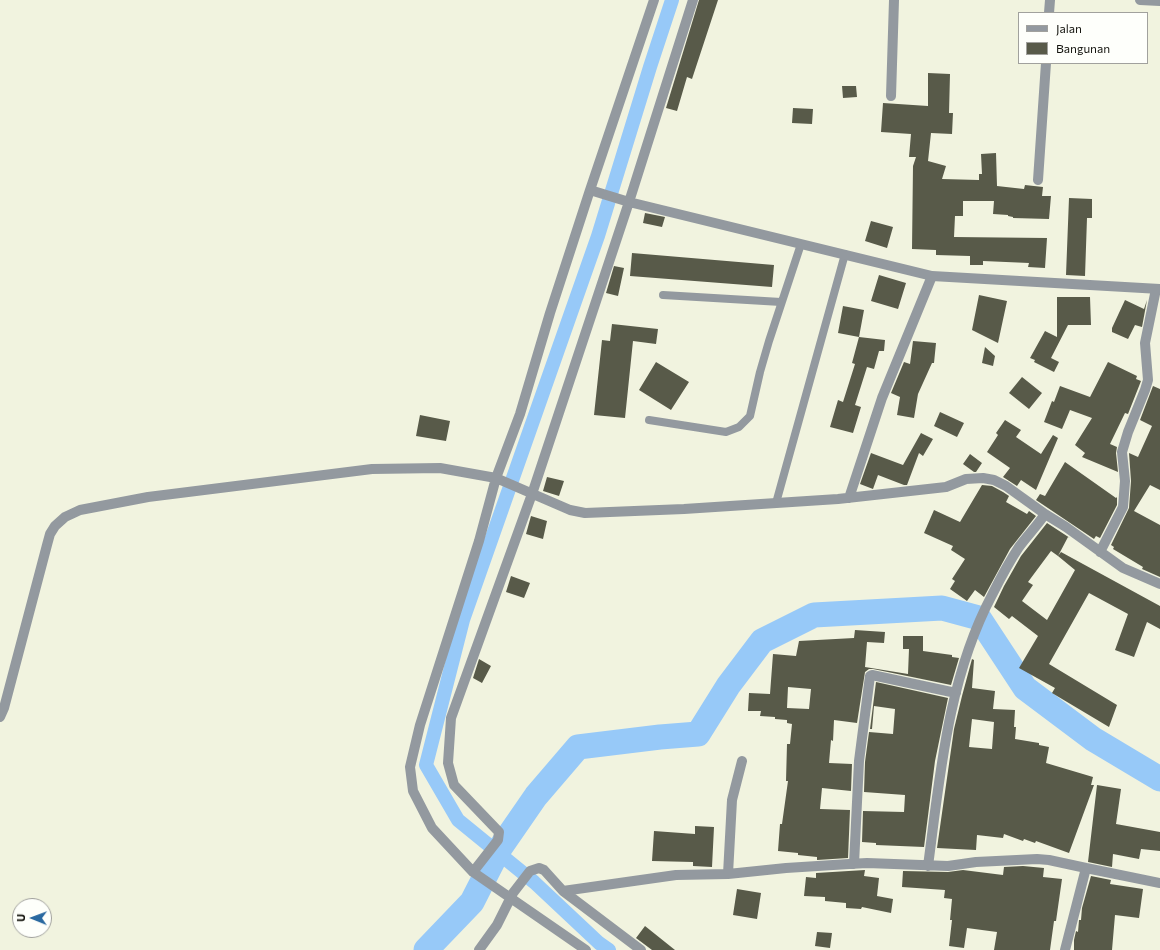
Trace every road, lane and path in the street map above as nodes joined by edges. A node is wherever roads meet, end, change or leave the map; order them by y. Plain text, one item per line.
1 (654, 0) edge
2 (693, 0) edge
3 (894, 0) edge
4 (1050, 0) edge
5 (1140, 0) edge
6 (1160, 2) edge
7 (1049, 12) edge
8 (1046, 64) edge
9 (891, 96) dead end
10 (1038, 180) dead end
11 (592, 190) junction
12 (627, 201) junction
13 (801, 244) junction
14 (845, 254) junction
15 (932, 276) junction
16 (1158, 289) edge
17 (663, 295) dead end
18 (781, 302) junction
19 (649, 420) dead end
20 (499, 479) junction
21 (528, 492) junction
22 (849, 498) junction
23 (776, 503) junction
24 (1046, 514) junction
25 (1100, 552) junction
26 (1160, 584) edge
27 (956, 693) junction
28 (0, 717) edge
29 (742, 761) dead end
30 (854, 864) junction
31 (928, 866) junction
32 (1086, 868) junction
33 (475, 874) junction
34 (728, 874) junction
35 (1160, 883) edge
36 (564, 891) junction
37 (512, 895) junction
38 (479, 950) edge
39 (586, 950) edge
40 (641, 950) edge
41 (1065, 950) edge

1 - 11 street
2 - 12 street
3 - 9 street
4 - 7 street
5 - 6 street
8 - 10 street
11 - 12 street
11 - 20 street
12 - 13 street
12 - 21 street
13 - 14 street
13 - 18 lane
14 - 15 street
14 - 23 lane
15 - 16 street
15 - 22 street
16 - 25 street
17 - 18 lane
18 - 19 lane
20 - 21 street
20 - 28 street
20 - 33 street
21 - 23 street
21 - 33 street
22 - 23 street
22 - 24 street
24 - 25 street
24 - 27 street
25 - 26 street
27 - 30 street
27 - 31 street
29 - 34 street
30 - 31 street
30 - 34 street
31 - 32 street
32 - 35 street
32 - 41 street
33 - 37 street
34 - 36 street
36 - 37 street
36 - 40 street
37 - 38 street
37 - 39 street

